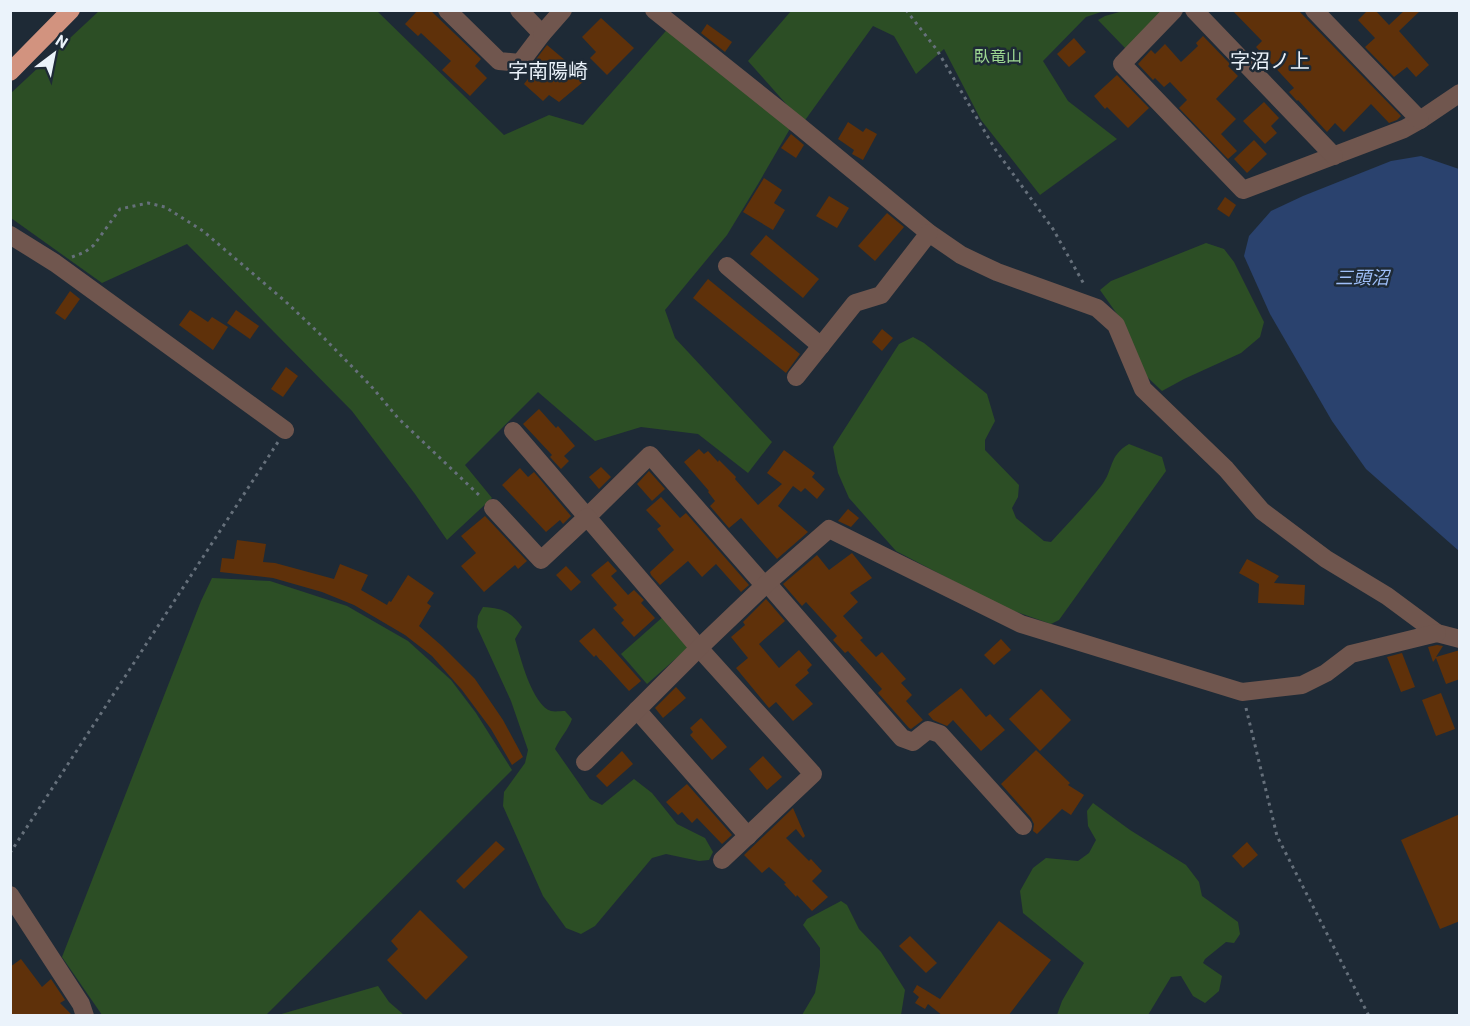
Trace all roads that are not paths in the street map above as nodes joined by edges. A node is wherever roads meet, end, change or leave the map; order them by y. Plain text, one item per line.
1 (71, 10) edge
2 (447, 10) edge
3 (519, 10) edge
4 (563, 10) edge
5 (654, 10) edge
6 (1174, 10) edge
7 (1194, 10) edge
8 (1314, 10) edge
9 (542, 34) junction
10 (10, 72) edge
11 (1460, 93) edge
12 (1420, 120) junction
13 (1335, 156) junction
14 (929, 233) junction
15 (10, 236) edge
16 (727, 266) dead end
17 (821, 346) junction
18 (796, 377) dead end
19 (285, 430) road end
20 (513, 431) dead end
21 (493, 508) road end
22 (587, 517) junction
23 (765, 584) junction
24 (1437, 633) junction
25 (1460, 639) edge
26 (699, 648) junction
27 (637, 710) junction
28 (585, 762) dead end
29 (1023, 826) dead end
30 (748, 836) junction
31 (722, 860) dead end
32 (10, 896) edge
33 (85, 1016) edge

1 - 10 highway
2 - 9 street
3 - 9 street
4 - 9 street
5 - 14 street
6 - 13 street
7 - 13 street
8 - 12 street
11 - 12 street
12 - 13 street
14 - 17 street
14 - 24 street
15 - 19 street
16 - 17 street
17 - 18 street
20 - 22 street
21 - 22 street
22 - 23 street
22 - 26 street
23 - 24 street
23 - 26 street
23 - 29 street
24 - 25 street
26 - 27 street
26 - 30 street
27 - 28 street
27 - 30 street
30 - 31 street
32 - 33 street

